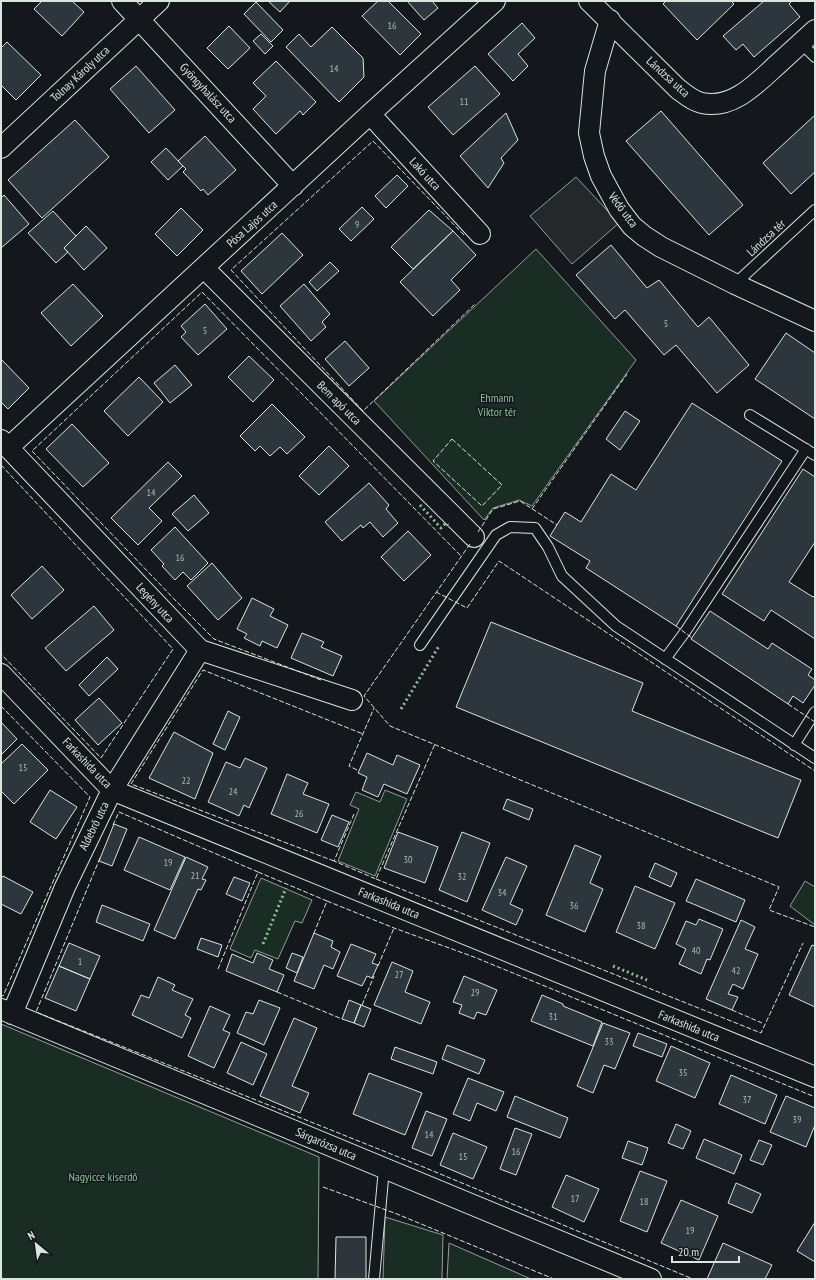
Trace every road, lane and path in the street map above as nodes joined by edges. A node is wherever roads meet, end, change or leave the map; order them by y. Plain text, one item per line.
1 (122, 1) edge
2 (159, 1) edge
3 (496, 1) edge
4 (589, 1) edge
5 (139, 19) junction
6 (610, 20) junction
7 (808, 36) edge
8 (815, 57) edge
9 (370, 114) junction
10 (1, 148) edge
11 (293, 186) junction
12 (815, 210) edge
13 (480, 234) dead end
14 (204, 268) junction
15 (735, 284) junction
16 (815, 321) edge
17 (750, 415) dead end
18 (5, 444) edge
19 (806, 449) junction
20 (815, 455) edge
21 (474, 537) dead end
22 (420, 645) dead end
23 (200, 650) junction
24 (665, 659) junction
25 (1, 674) edge
26 (352, 700) dead end
27 (815, 712) edge
28 (794, 745) junction
29 (815, 758) edge
30 (112, 790) junction
31 (6, 1012) edge
32 (815, 1077) edge
33 (384, 1168) junction
34 (374, 1279) edge
35 (651, 1279) edge

1 - 5 street, Gyöngyhalász utca
2 - 5 street, Tolnay Károly utca
3 - 9 street, Pósa Lajos utca
4 - 6 street, Lándzsa utca
5 - 10 street, Tolnay Károly utca
5 - 11 street, Gyöngyhalász utca
6 - 7 street, Lándzsa utca
6 - 15 street, Védő utca
7 - 8 lane
9 - 11 street, Pósa Lajos utca
9 - 13 street, Lakó utca
11 - 14 street, Pósa Lajos utca
12 - 15 lane, Lándzsa tér
14 - 18 street, Pósa Lajos utca
14 - 21 street, Bem apó utca
15 - 16 street, Védő utca
17 - 19 lane
18 - 23 street, Legény utca
19 - 20 lane
19 - 24 lane
22 - 24 lane
23 - 26 street, Legény utca
23 - 30 street, Aldebrő utca
24 - 28 lane
25 - 30 street, Farkashida utca
27 - 28 lane
28 - 29 lane
30 - 31 street, Aldebrő utca
30 - 32 street, Farkashida utca
31 - 33 street, Sárgarózsa utca
33 - 34 lane
33 - 35 street, Sárgarózsa utca

